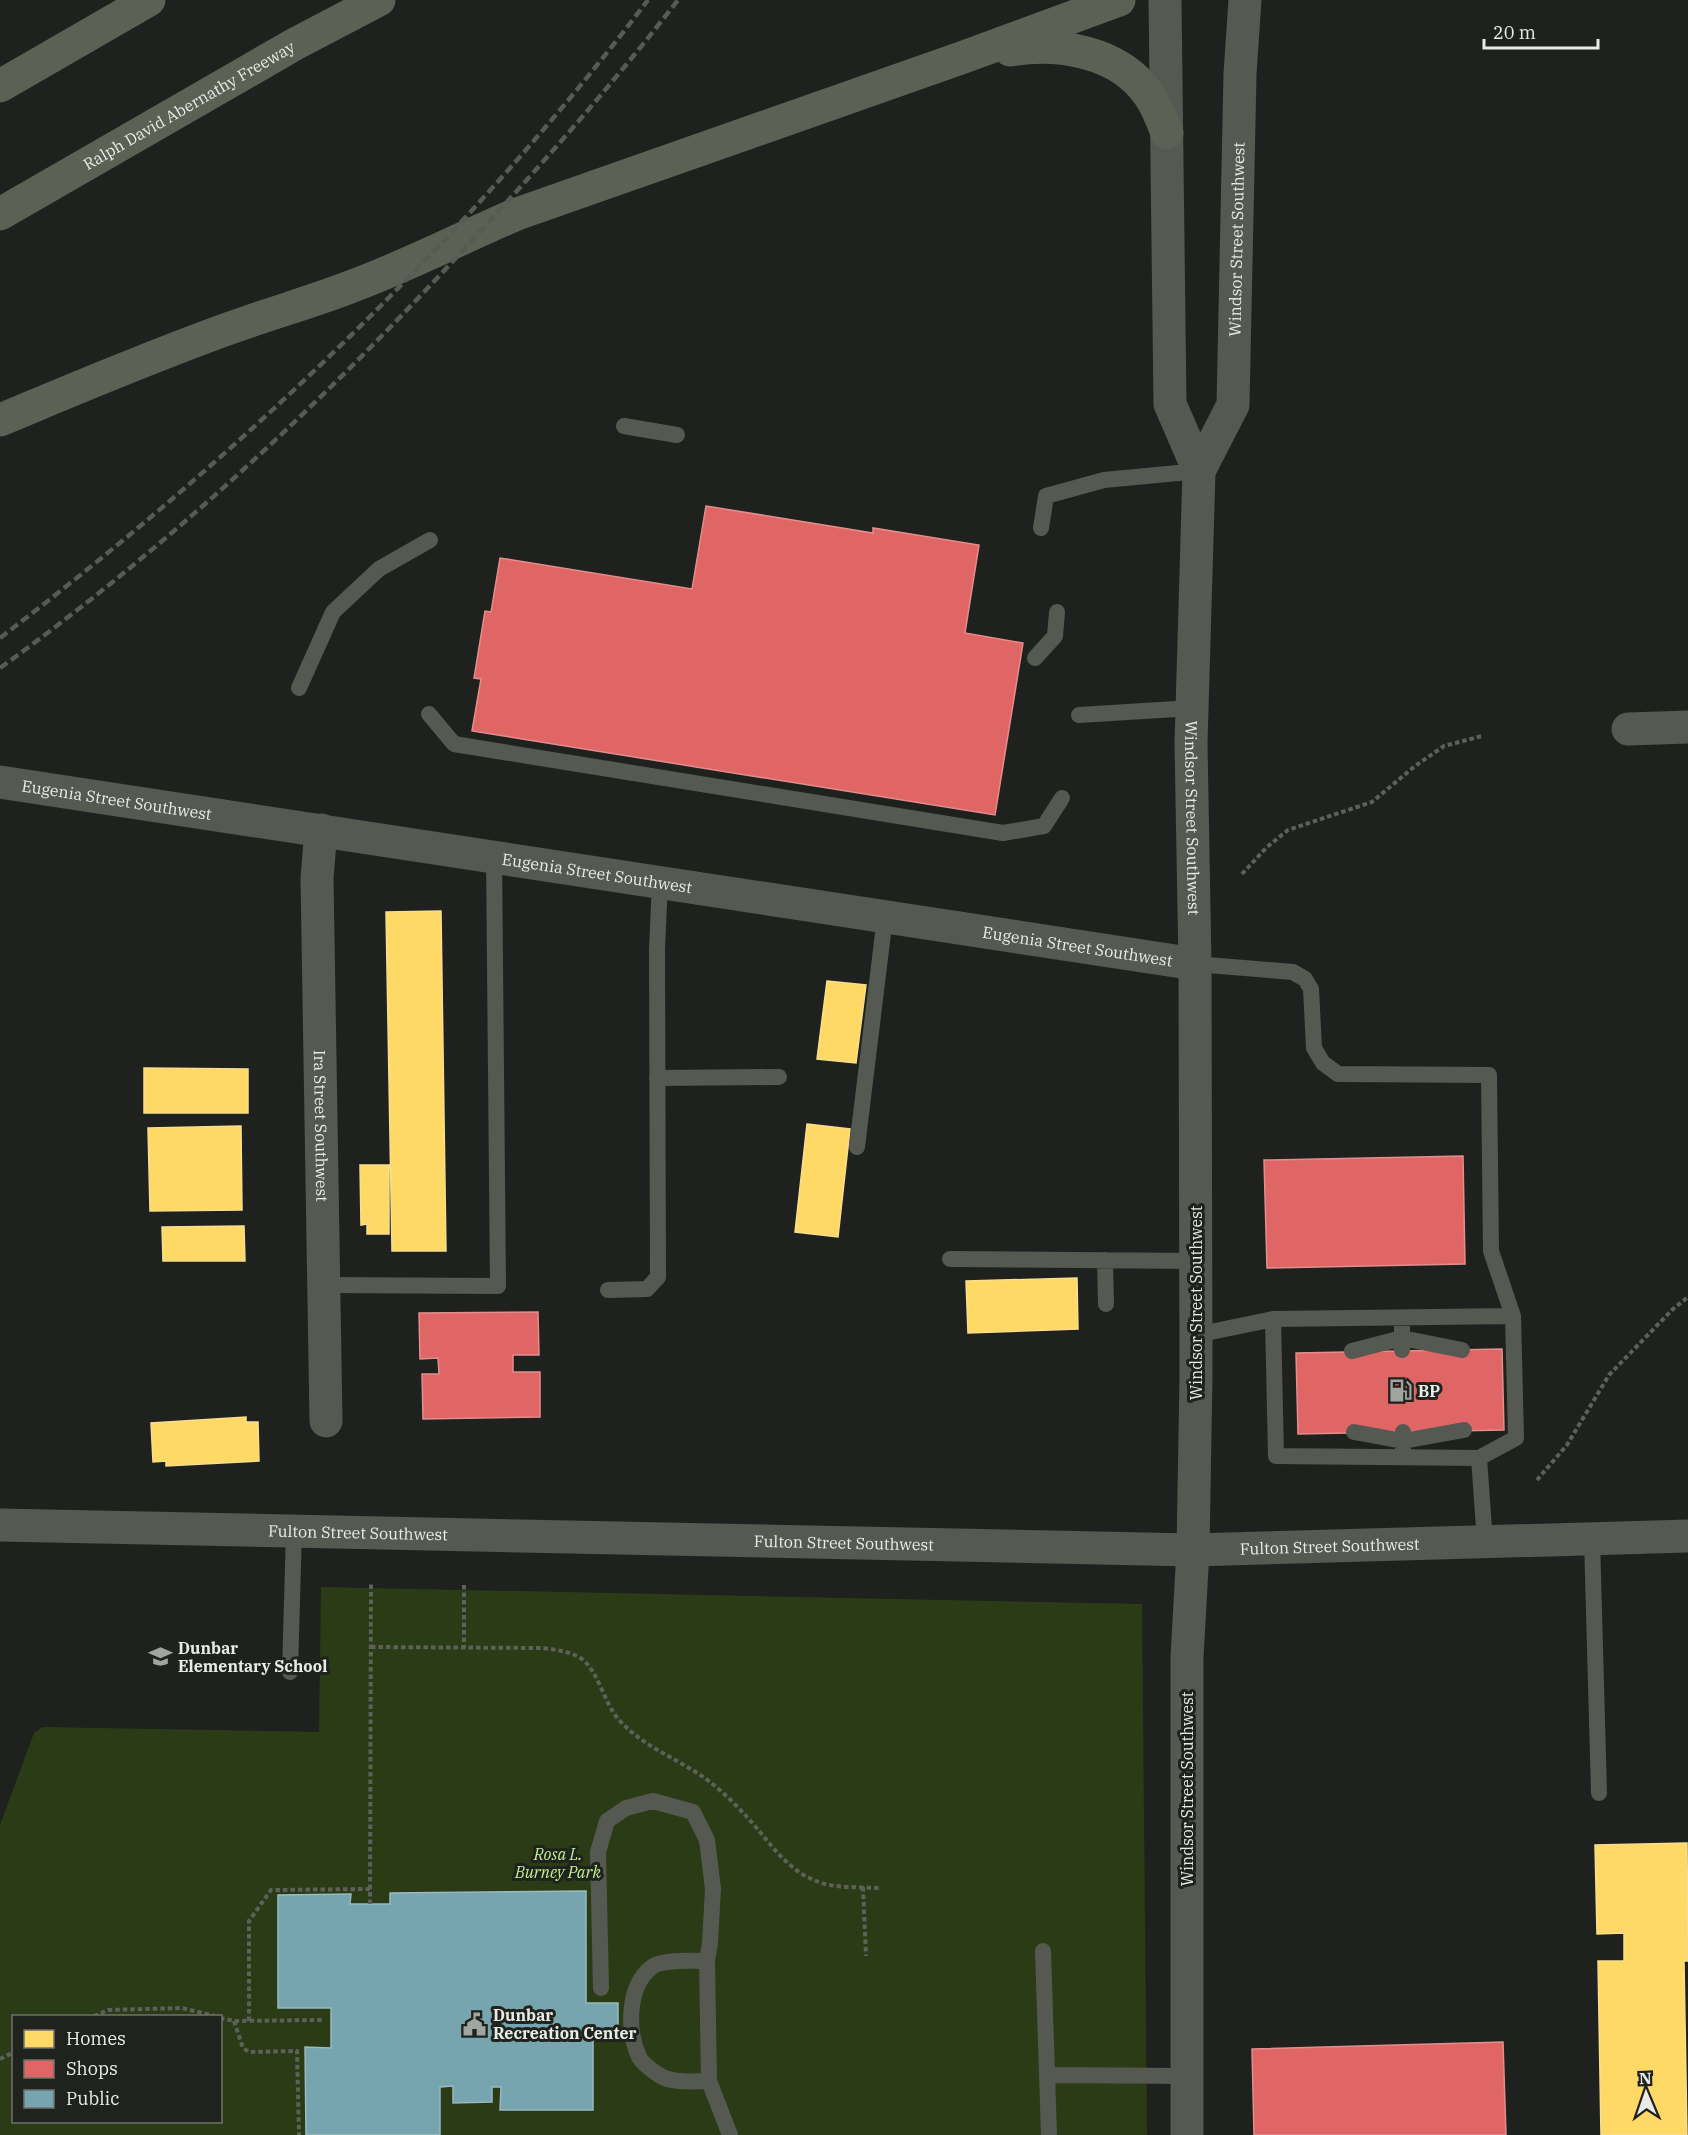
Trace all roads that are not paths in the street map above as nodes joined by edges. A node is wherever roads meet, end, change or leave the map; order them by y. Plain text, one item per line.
1 (149, 0) edge
2 (379, 0) edge
3 (1119, 0) edge
4 (1165, 0) edge
5 (1245, 0) edge
6 (961, 58) junction
7 (0, 86) edge
8 (1167, 133) junction
9 (0, 214) edge
10 (0, 420) edge
11 (624, 426) dead end
12 (677, 435) dead end
13 (1199, 471) junction
14 (1041, 528) dead end
15 (430, 540) dead end
16 (1057, 612) dead end
17 (1035, 658) dead end
18 (299, 688) dead end
19 (1192, 708) junction
20 (429, 714) dead end
21 (1079, 715) dead end
22 (1688, 727) edge
23 (1628, 729) dead end
24 (0, 782) edge
25 (1062, 798) dead end
26 (321, 830) junction
27 (494, 856) junction
28 (660, 882) junction
29 (885, 917) junction
30 (1195, 964) junction
31 (779, 1077) dead end
32 (657, 1078) junction
33 (857, 1147) dead end
34 (950, 1259) dead end
35 (1105, 1260) junction
36 (1196, 1261) junction
37 (324, 1286) junction
38 (608, 1290) dead end
39 (1106, 1304) dead end
40 (1513, 1316) junction
41 (1402, 1317) junction
42 (1273, 1319) junction
43 (1196, 1335) junction
44 (1402, 1344) junction
45 (1462, 1350) dead end
46 (1353, 1352) dead end
47 (326, 1421) dead end
48 (1464, 1430) dead end
49 (1354, 1432) dead end
50 (1403, 1444) junction
51 (1479, 1458) junction
52 (0, 1525) edge
53 (294, 1531) junction
54 (1688, 1536) edge
55 (1592, 1539) junction
56 (1485, 1542) junction
57 (1193, 1550) junction
58 (290, 1672) dead end
59 (1599, 1793) dead end
60 (1042, 1951) dead end
61 (707, 1960) junction
62 (601, 1988) dead end
63 (1047, 2075) junction
64 (1186, 2076) junction
65 (709, 2081) junction
66 (730, 2135) edge
67 (1049, 2135) edge
68 (1187, 2135) edge

1 - 7 highway
2 - 9 highway, Ralph David Abernathy Freeway
3 - 6 highway
4 - 8 street, Windsor Street Southwest
5 - 13 street, Windsor Street Southwest
6 - 8 highway
6 - 10 highway
8 - 13 street, Windsor Street Southwest
11 - 12 lane
13 - 14 lane
13 - 19 street, Windsor Street Southwest
15 - 18 lane
16 - 17 lane
19 - 21 lane
19 - 30 street, Windsor Street Southwest
20 - 25 lane
22 - 23 street
24 - 26 street, Eugenia Street Southwest
26 - 27 street, Eugenia Street Southwest
26 - 37 street, Ira Street Southwest
27 - 28 street, Eugenia Street Southwest
27 - 37 lane
28 - 29 street, Eugenia Street Southwest
28 - 32 lane
29 - 30 street, Eugenia Street Southwest
29 - 33 lane
30 - 36 street, Windsor Street Southwest
30 - 40 lane
31 - 32 lane
32 - 38 lane
34 - 35 lane
35 - 36 lane
35 - 39 lane
36 - 43 street, Windsor Street Southwest
37 - 47 street, Ira Street Southwest
40 - 41 lane
40 - 51 lane
41 - 42 lane
41 - 44 lane
42 - 43 lane
42 - 50 lane
43 - 57 street, Windsor Street Southwest
44 - 45 lane
44 - 46 lane
48 - 50 lane
49 - 50 lane
50 - 51 lane
51 - 56 lane
52 - 53 street, Fulton Street Southwest
53 - 57 street, Fulton Street Southwest
53 - 58 lane
54 - 55 street, Fulton Street Southwest
55 - 56 street, Fulton Street Southwest
55 - 59 lane
56 - 57 street, Fulton Street Southwest
57 - 64 street, Windsor Street Southwest
60 - 63 lane
61 - 62 lane
61 - 65 lane
61 - 65 lane
63 - 64 lane
63 - 67 lane
64 - 68 street, Windsor Street Southwest
65 - 66 lane

